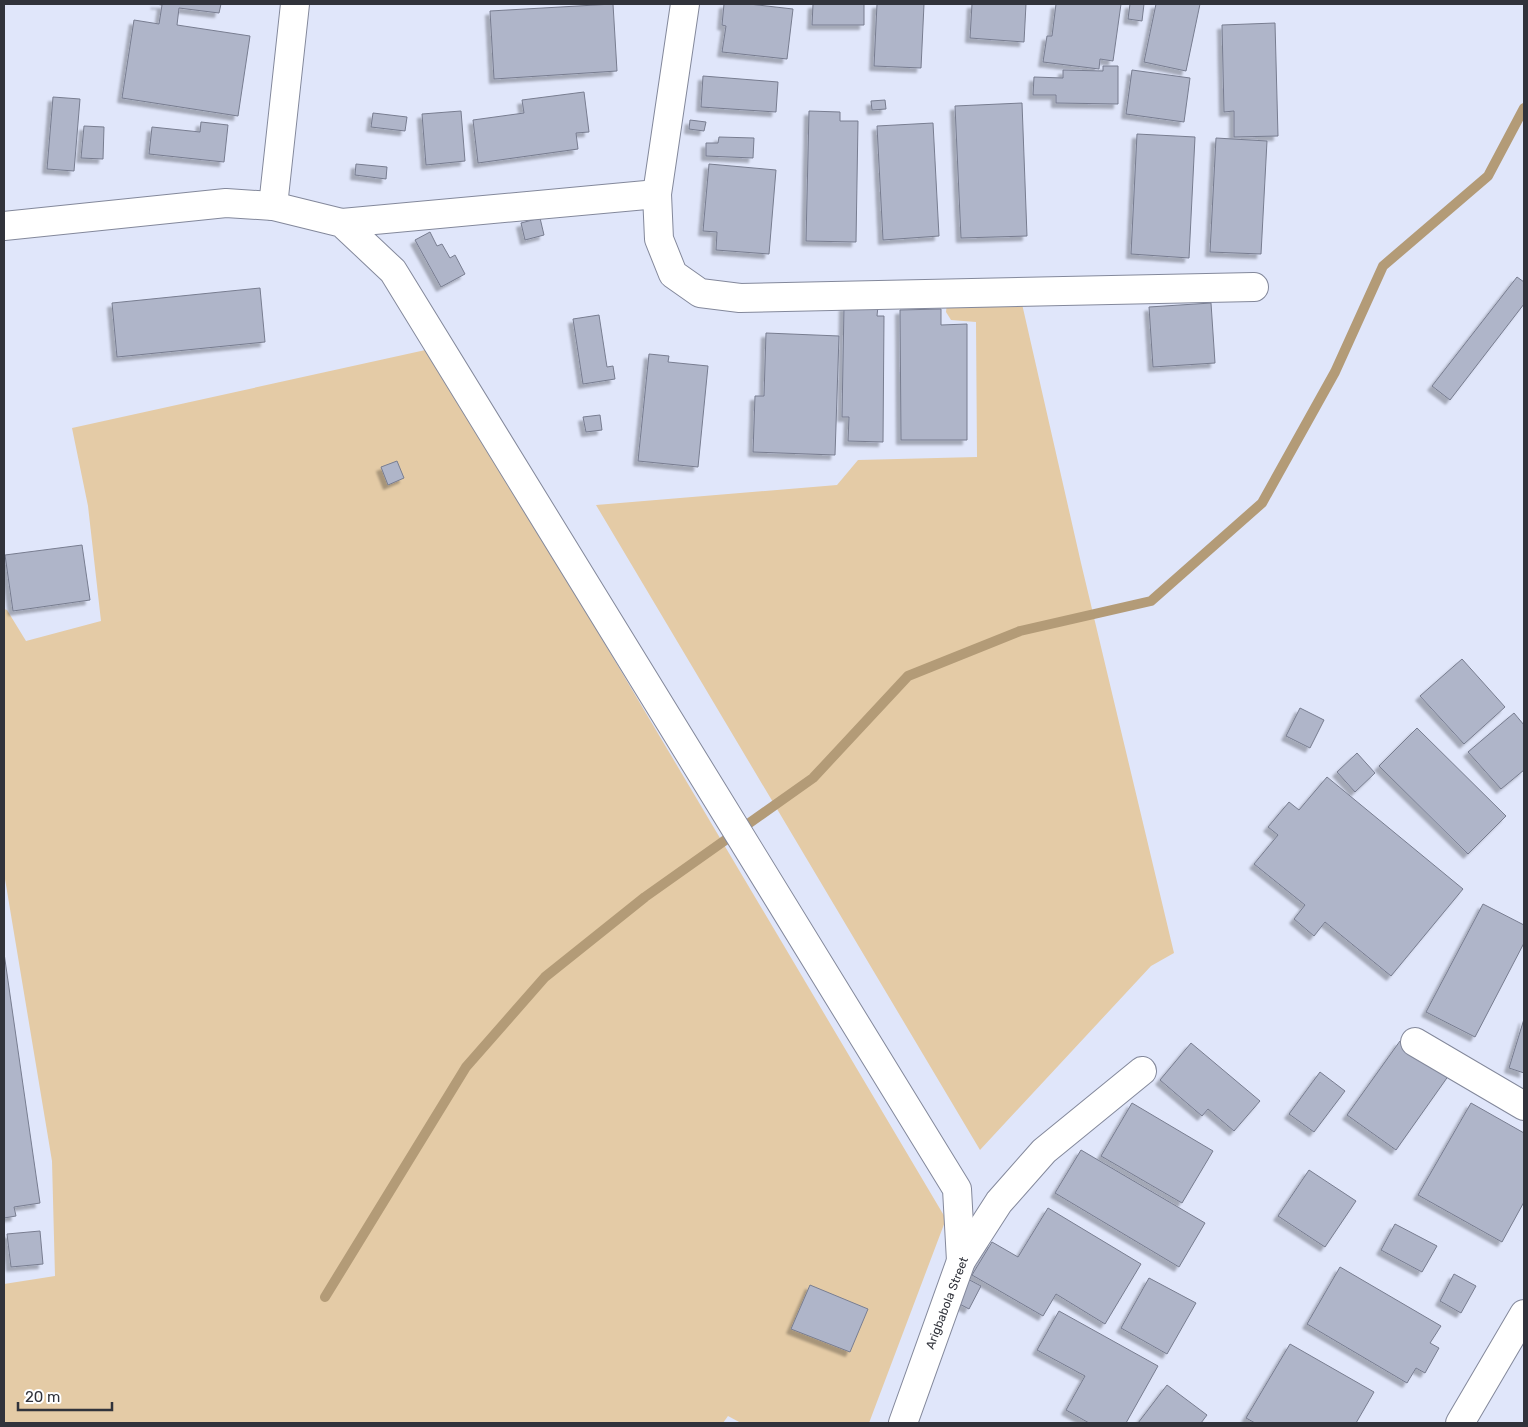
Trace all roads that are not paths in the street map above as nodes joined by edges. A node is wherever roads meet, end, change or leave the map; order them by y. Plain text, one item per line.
1 (295, 4) edge
2 (685, 4) edge
3 (657, 194) junction
4 (273, 206) junction
5 (342, 224) junction
6 (4, 226) edge
7 (1254, 286) dead end
8 (1415, 1042) dead end
9 (1142, 1071) dead end
10 (1524, 1106) edge
11 (961, 1261) junction
12 (1524, 1314) edge
13 (903, 1423) edge
14 (1460, 1423) edge

1 - 4 street
2 - 3 street
3 - 5 street
3 - 7 street
4 - 5 street
4 - 6 street
5 - 11 street
8 - 10 street
9 - 11 street, Arigbabola Street
11 - 13 street, Arigbabola Street
12 - 14 street

